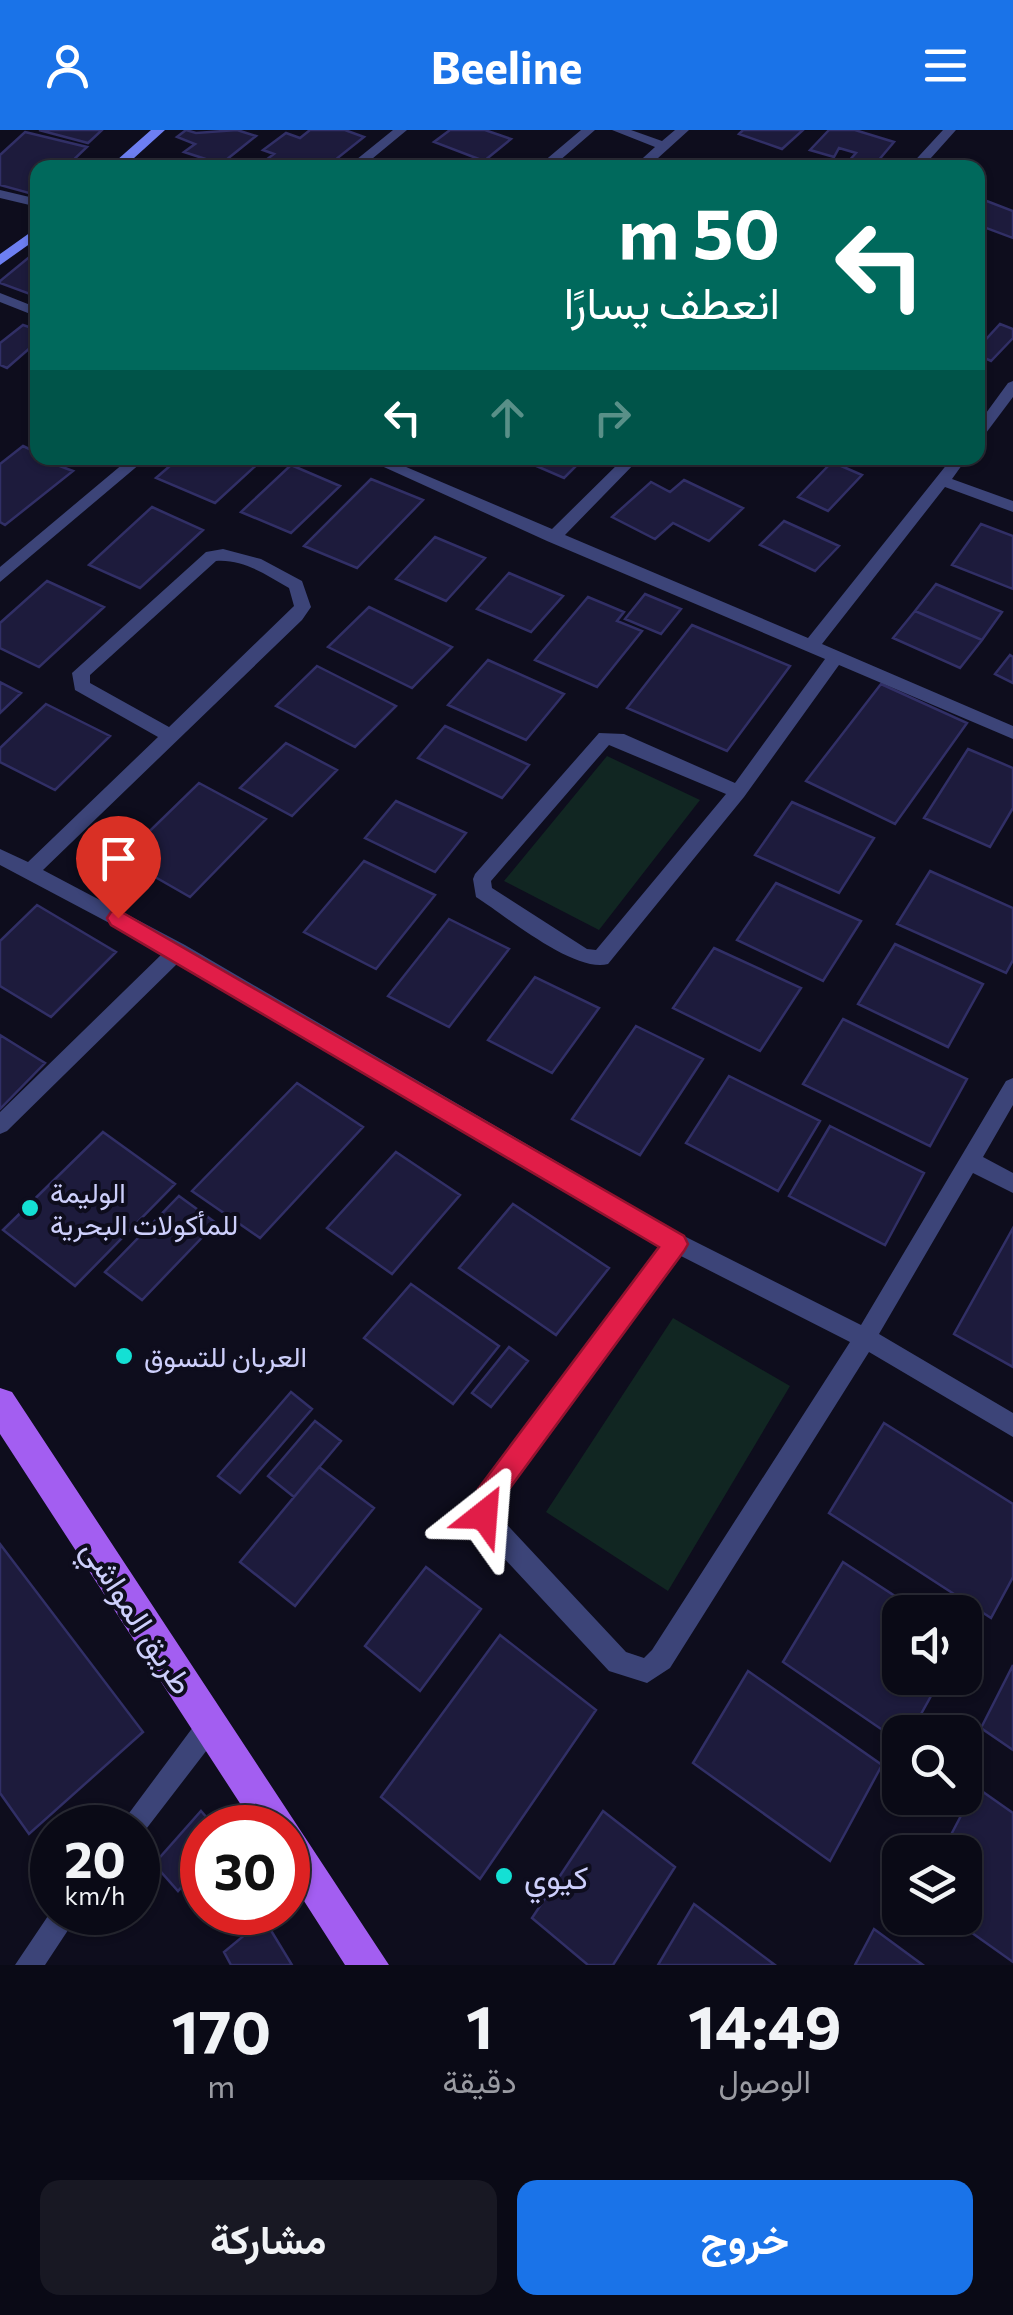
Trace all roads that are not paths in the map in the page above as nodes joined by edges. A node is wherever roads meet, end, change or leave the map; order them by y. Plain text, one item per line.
1 (159, 130) edge
2 (401, 130) edge
3 (589, 130) edge
4 (618, 130) edge
5 (683, 130) edge
6 (950, 130) edge
7 (664, 146) junction
8 (123, 160) edge
9 (362, 160) edge
10 (552, 160) edge
11 (647, 160) edge
12 (922, 160) edge
13 (0, 194) edge
14 (30, 201) edge
15 (30, 237) edge
16 (0, 261) edge
17 (0, 297) edge
18 (30, 309) edge
19 (1013, 386) edge
20 (985, 424) edge
21 (132, 465) edge
22 (388, 465) edge
23 (625, 465) edge
24 (955, 465) edge
25 (943, 481) junction
26 (1013, 507) edge
27 (553, 538) junction
28 (0, 576) edge
29 (810, 646) junction
30 (836, 658) junction
31 (1013, 733) edge
32 (170, 736) junction
33 (738, 792) junction
34 (0, 856) edge
35 (29, 872) junction
36 (178, 950) junction
37 (1013, 1087) edge
38 (0, 1125) edge
39 (970, 1160) junction
40 (1013, 1184) edge
41 (676, 1244) junction
42 (865, 1338) junction
43 (0, 1404) edge
44 (1013, 1426) edge
45 (211, 1724) junction
46 (149, 1805) edge
47 (264, 1805) edge
48 (310, 1874) edge
49 (51, 1935) edge
50 (29, 1965) edge
51 (369, 1965) edge

1 - 8 street
2 - 9 street
3 - 10 street
4 - 7 street
5 - 7 street
6 - 12 street
7 - 11 street
13 - 14 street
15 - 16 street
17 - 18 street
19 - 20 street
21 - 28 street
22 - 27 street
23 - 27 street
24 - 25 street
25 - 26 street
25 - 29 street
27 - 29 street
29 - 30 street
30 - 31 street
30 - 33 street
32 - 32 street
32 - 35 street
33 - 33 street
34 - 35 street
35 - 36 street
36 - 38 street
36 - 41 street
37 - 39 street
39 - 40 street
39 - 42 street
41 - 42 street
41 - 42 street
42 - 44 street
43 - 45 main road, طريق المواشي
45 - 46 street
45 - 47 main road, طريق المواشي
48 - 51 main road
49 - 50 street

